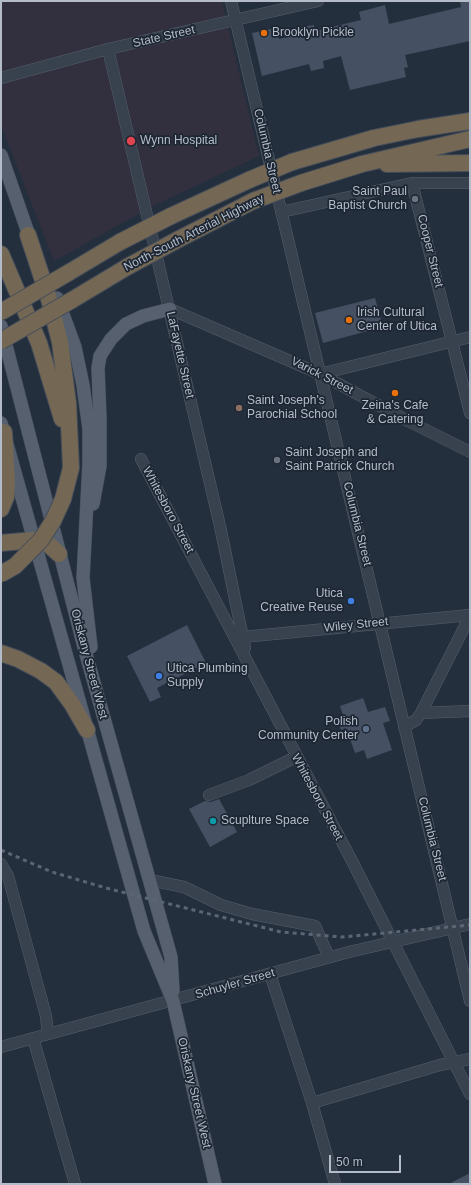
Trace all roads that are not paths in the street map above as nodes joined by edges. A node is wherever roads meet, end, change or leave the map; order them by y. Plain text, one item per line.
1 (231, 1) edge
2 (318, 1) edge
3 (236, 21) junction
4 (108, 49) junction
5 (4, 78) edge
6 (470, 121) edge
7 (470, 139) edge
8 (1, 155) edge
9 (470, 163) edge
10 (362, 164) junction
11 (470, 182) edge
12 (412, 183) junction
13 (281, 212) junction
14 (28, 235) junction
15 (1, 254) edge
16 (170, 309) junction
17 (1, 312) edge
18 (1, 326) edge
19 (470, 337) edge
20 (1, 341) edge
21 (452, 341) junction
22 (320, 374) junction
23 (470, 413) edge
24 (2, 427) edge
25 (470, 452) edge
26 (141, 459) dead end
27 (63, 498) junction
28 (1, 509) edge
29 (85, 522) junction
30 (34, 540) junction
31 (1, 543) edge
32 (59, 554) junction
33 (1, 574) edge
34 (470, 615) edge
35 (380, 623) junction
36 (243, 637) junction
37 (1, 653) edge
38 (248, 662) junction
39 (95, 687) junction
40 (470, 710) edge
41 (421, 713) junction
42 (404, 727) junction
43 (87, 730) junction
44 (296, 757) junction
45 (209, 795) dead end
46 (1, 864) edge
47 (150, 880) junction
48 (470, 924) edge
49 (453, 927) junction
50 (392, 941) junction
51 (329, 957) junction
52 (270, 974) junction
53 (470, 1000) edge
54 (173, 1001) junction
55 (48, 1034) junction
56 (33, 1038) junction
57 (1, 1047) edge
58 (470, 1059) edge
59 (453, 1062) junction
60 (470, 1094) edge
61 (312, 1102) junction
62 (75, 1184) edge
63 (215, 1184) edge
64 (335, 1184) edge

1 - 3 street, Columbia Street
2 - 3 street, State Street
3 - 4 street, State Street
3 - 13 street, Columbia Street
4 - 5 street, State Street
4 - 16 street, LaFayette Street
6 - 17 highway, North-South Arterial Highway, bridge
7 - 10 highway, North-South Arterial Highway
8 - 14 main road
9 - 10 highway
10 - 20 highway, North-South Arterial Highway, bridge
11 - 12 street
12 - 13 street
12 - 21 street, Cooper Street
13 - 22 street, Columbia Street
14 - 27 highway
14 - 29 main road
15 - 27 highway
16 - 22 street, Varick Street
16 - 29 main road
16 - 36 street, LaFayette Street
18 - 32 main road, Oriskany Street West
19 - 21 street
21 - 22 street
21 - 23 street, Cooper Street
22 - 25 street, Varick Street
22 - 35 street, Columbia Street
24 - 28 highway
24 - 30 main road, Oriskany Street West
26 - 38 street, Whitesboro Street
27 - 33 highway, bridge
29 - 39 main road
30 - 31 highway
30 - 32 highway
30 - 43 main road, Oriskany Street West
32 - 39 main road, Oriskany Street West
34 - 35 street, Wiley Street
34 - 41 street
35 - 36 street, Wiley Street
35 - 42 street, Columbia Street
36 - 38 street, LaFayette Street
37 - 43 highway
38 - 44 street, Whitesboro Street
39 - 47 main road, Oriskany Street West
40 - 41 street
41 - 42 street
42 - 49 street, Columbia Street
43 - 54 main road, Oriskany Street West
44 - 45 street
44 - 50 street, Whitesboro Street
46 - 55 street
47 - 51 street
47 - 54 main road, Oriskany Street West
48 - 49 street, Schuyler Street
49 - 50 street, Schuyler Street
49 - 53 street, Columbia Street
50 - 51 street, Schuyler Street
50 - 59 street, Whitesboro Street
51 - 52 street, Schuyler Street
52 - 54 street, Schuyler Street
52 - 61 street
54 - 55 street, Schuyler Street
54 - 63 main road, Oriskany Street West
55 - 56 street, Schuyler Street
56 - 57 street, Schuyler Street
56 - 62 street
58 - 59 street
59 - 60 street, Whitesboro Street
59 - 61 street
61 - 64 street

